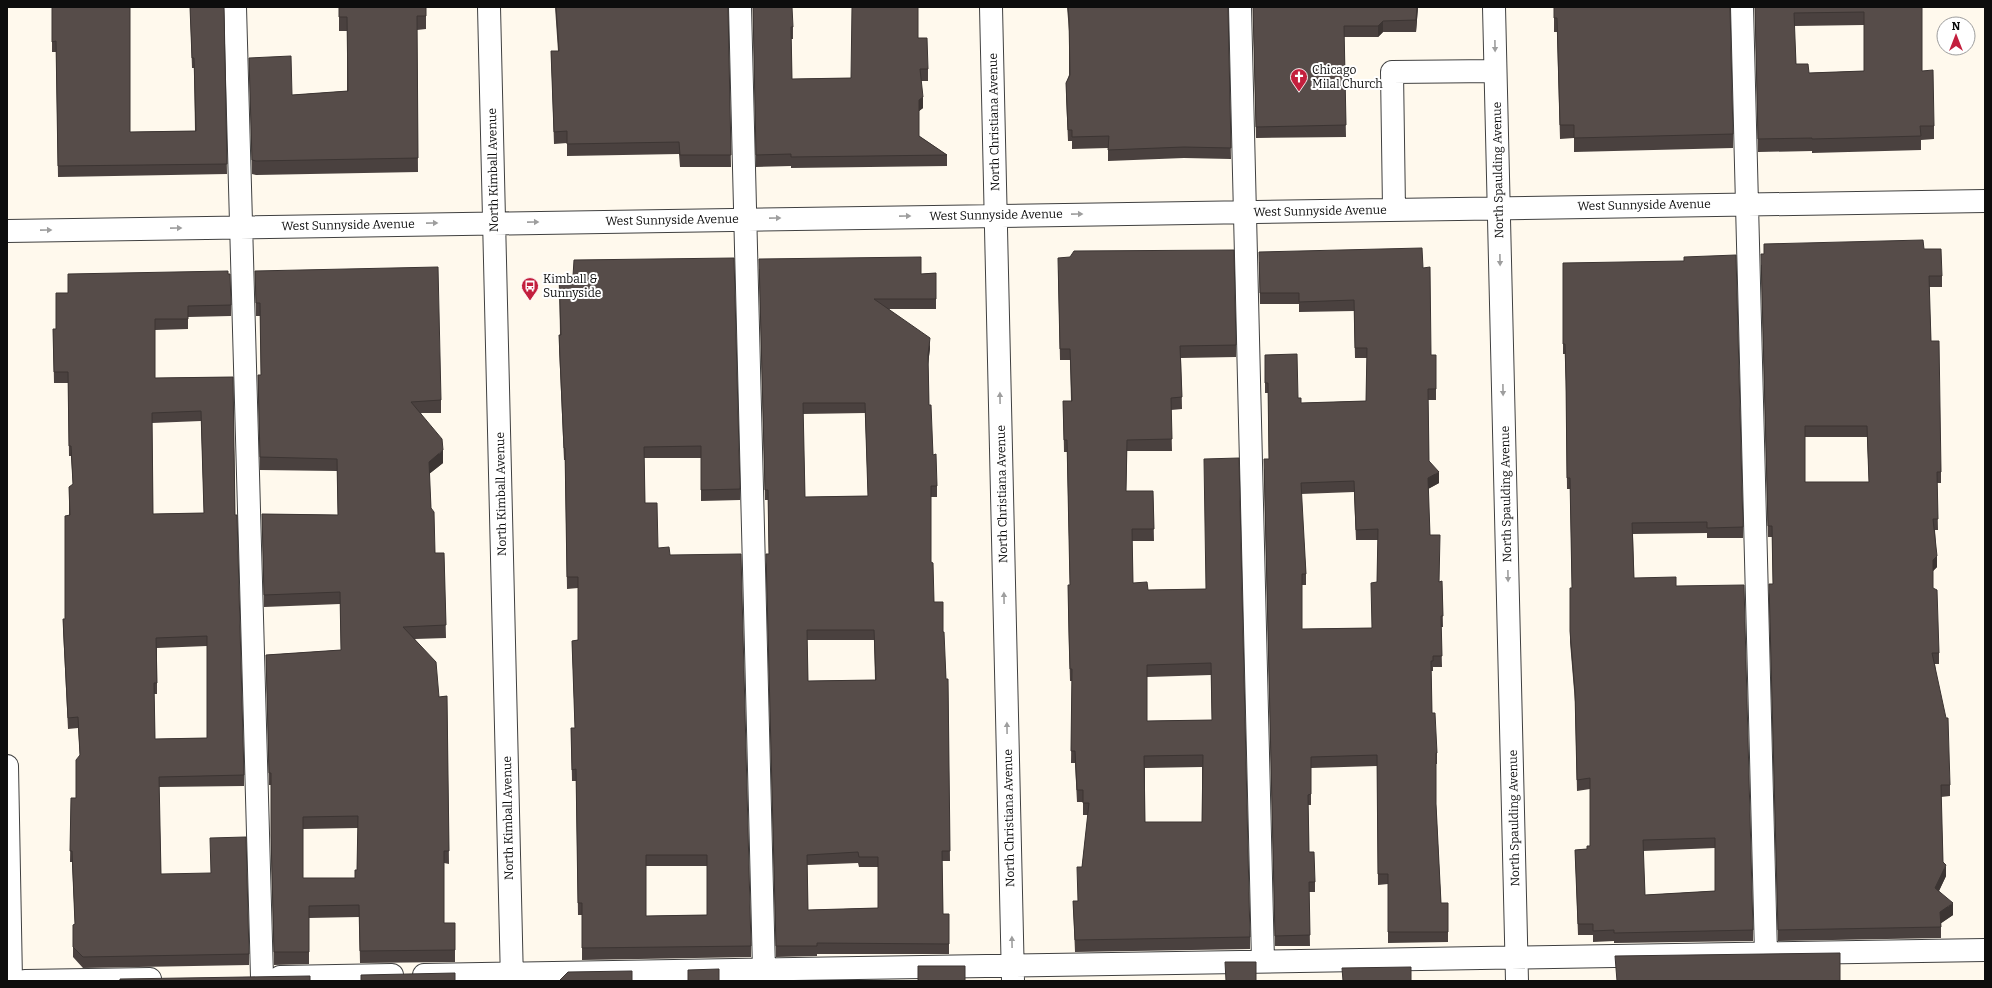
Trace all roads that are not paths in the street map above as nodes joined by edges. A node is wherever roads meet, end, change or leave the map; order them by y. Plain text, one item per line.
1 (235, 7) edge
2 (489, 7) edge
3 (740, 7) edge
4 (991, 7) edge
5 (1240, 7) edge
6 (1494, 7) edge
7 (1742, 7) edge
8 (1495, 71) junction
9 (1985, 200) edge
10 (1747, 204) junction
11 (1498, 208) junction
12 (1394, 210) junction
13 (1244, 212) junction
14 (996, 215) junction
15 (745, 219) junction
16 (494, 222) junction
17 (240, 226) junction
18 (7, 231) edge
19 (7, 766) edge
20 (1985, 950) edge
21 (1766, 954) junction
22 (1517, 958) junction
23 (1262, 961) junction
24 (764, 970) junction
25 (1012, 973) edge
26 (262, 977) junction
27 (512, 977) edge
28 (238, 978) edge
29 (166, 979) edge
30 (11, 981) edge
31 (25, 981) edge
32 (1518, 981) edge

1 - 17 street
2 - 16 street, North Kimball Avenue
3 - 15 street
4 - 14 street, North Christiana Avenue
5 - 13 street
6 -> 8 street, North Spaulding Avenue
7 - 10 street
8 - 11 street, North Spaulding Avenue
8 - 12 street
9 - 10 street, West Sunnyside Avenue
10 - 11 street, West Sunnyside Avenue
10 - 21 street
11 - 12 street, West Sunnyside Avenue
11 -> 22 street, North Spaulding Avenue
12 - 13 street, West Sunnyside Avenue
14 -> 13 street, West Sunnyside Avenue
13 - 23 street
15 -> 14 street, West Sunnyside Avenue
25 -> 14 street, North Christiana Avenue
16 -> 15 street, West Sunnyside Avenue
15 - 24 street
17 -> 16 street, West Sunnyside Avenue
16 - 27 street, North Kimball Avenue
18 -> 17 street, West Sunnyside Avenue
17 - 26 street
19 - 30 street
20 - 21 street
21 - 22 street
22 - 23 street
22 - 32 street, North Spaulding Avenue
23 - 25 street
24 - 25 street
24 - 27 street
26 - 27 street
26 - 28 street
29 - 31 street

